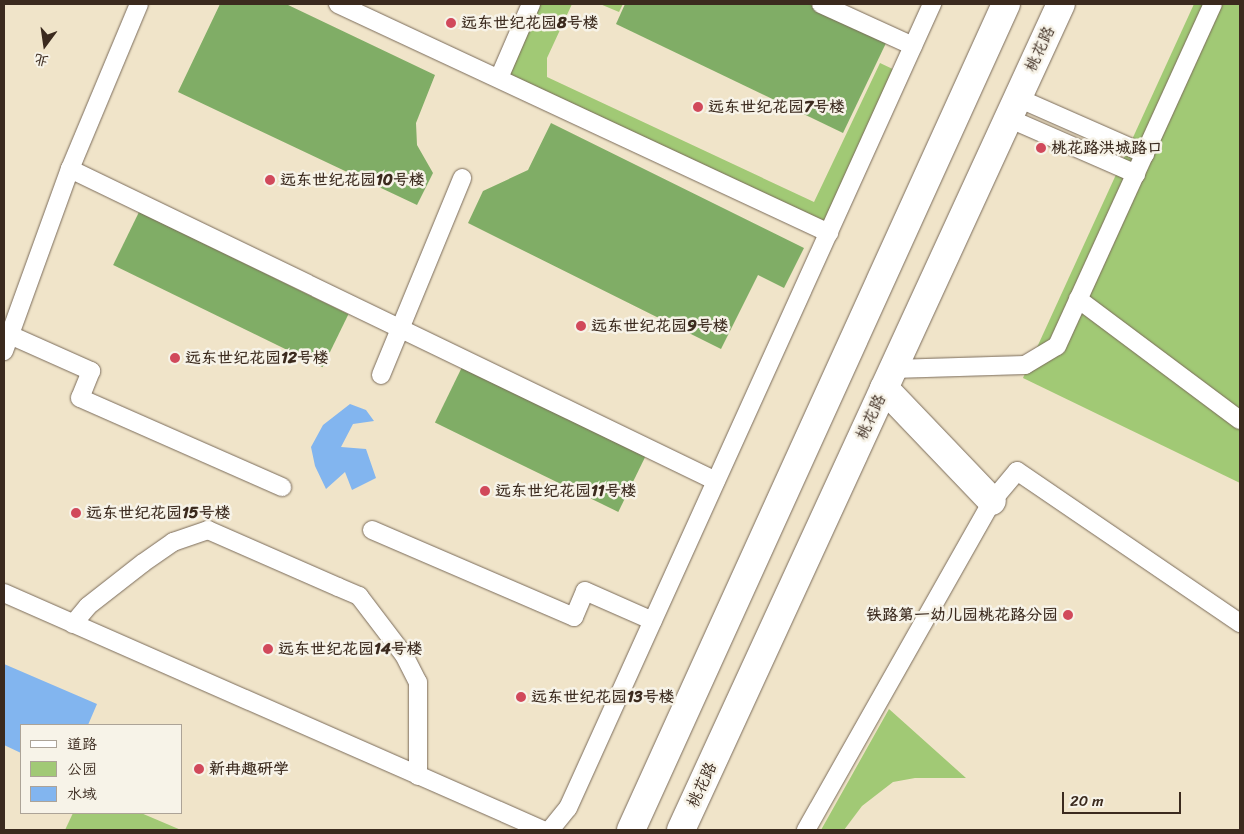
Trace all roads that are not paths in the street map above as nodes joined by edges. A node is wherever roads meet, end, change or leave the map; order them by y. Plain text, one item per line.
1 (139, 4) edge
2 (338, 4) edge
3 (531, 4) edge
4 (820, 4) edge
5 (932, 4) edge
6 (1006, 4) edge
7 (1061, 4) edge
8 (1213, 4) edge
9 (913, 46) junction
10 (499, 78) junction
11 (1013, 108) junction
12 (1145, 154) junction
13 (70, 169) junction
14 (1136, 174) junction
15 (462, 178) dead end
16 (829, 233) junction
17 (1078, 300) junction
18 (400, 328) junction
19 (7, 343) edge
20 (381, 375) dead end
21 (889, 378) junction
22 (1240, 420) edge
23 (716, 481) junction
24 (282, 487) dead end
25 (992, 501) junction
26 (372, 530) dead end
27 (4, 593) edge
28 (653, 621) junction
29 (1240, 623) edge
30 (73, 624) junction
31 (418, 776) junction
32 (543, 830) edge
33 (550, 830) edge
34 (631, 830) edge
35 (681, 830) edge
36 (806, 830) edge

1 - 13 lane
2 - 10 lane
3 - 10 lane
4 - 9 lane
5 - 9 lane
6 - 34 main road
7 - 11 main road, 桃花路
8 - 12 lane
9 - 16 lane
10 - 16 lane
11 - 12 lane
11 - 14 lane
11 - 21 main road, 桃花路
12 - 14 lane
13 - 18 lane
13 - 19 lane
14 - 17 lane
15 - 18 lane
16 - 23 lane
17 - 21 lane
17 - 22 lane
18 - 20 lane
18 - 23 lane
19 - 24 lane
21 - 25 main road
21 - 35 main road, 桃花路
23 - 28 lane
25 - 29 lane
25 - 36 lane
26 - 28 lane
27 - 30 lane
28 - 33 lane
30 - 31 lane
30 - 31 lane
31 - 32 lane

